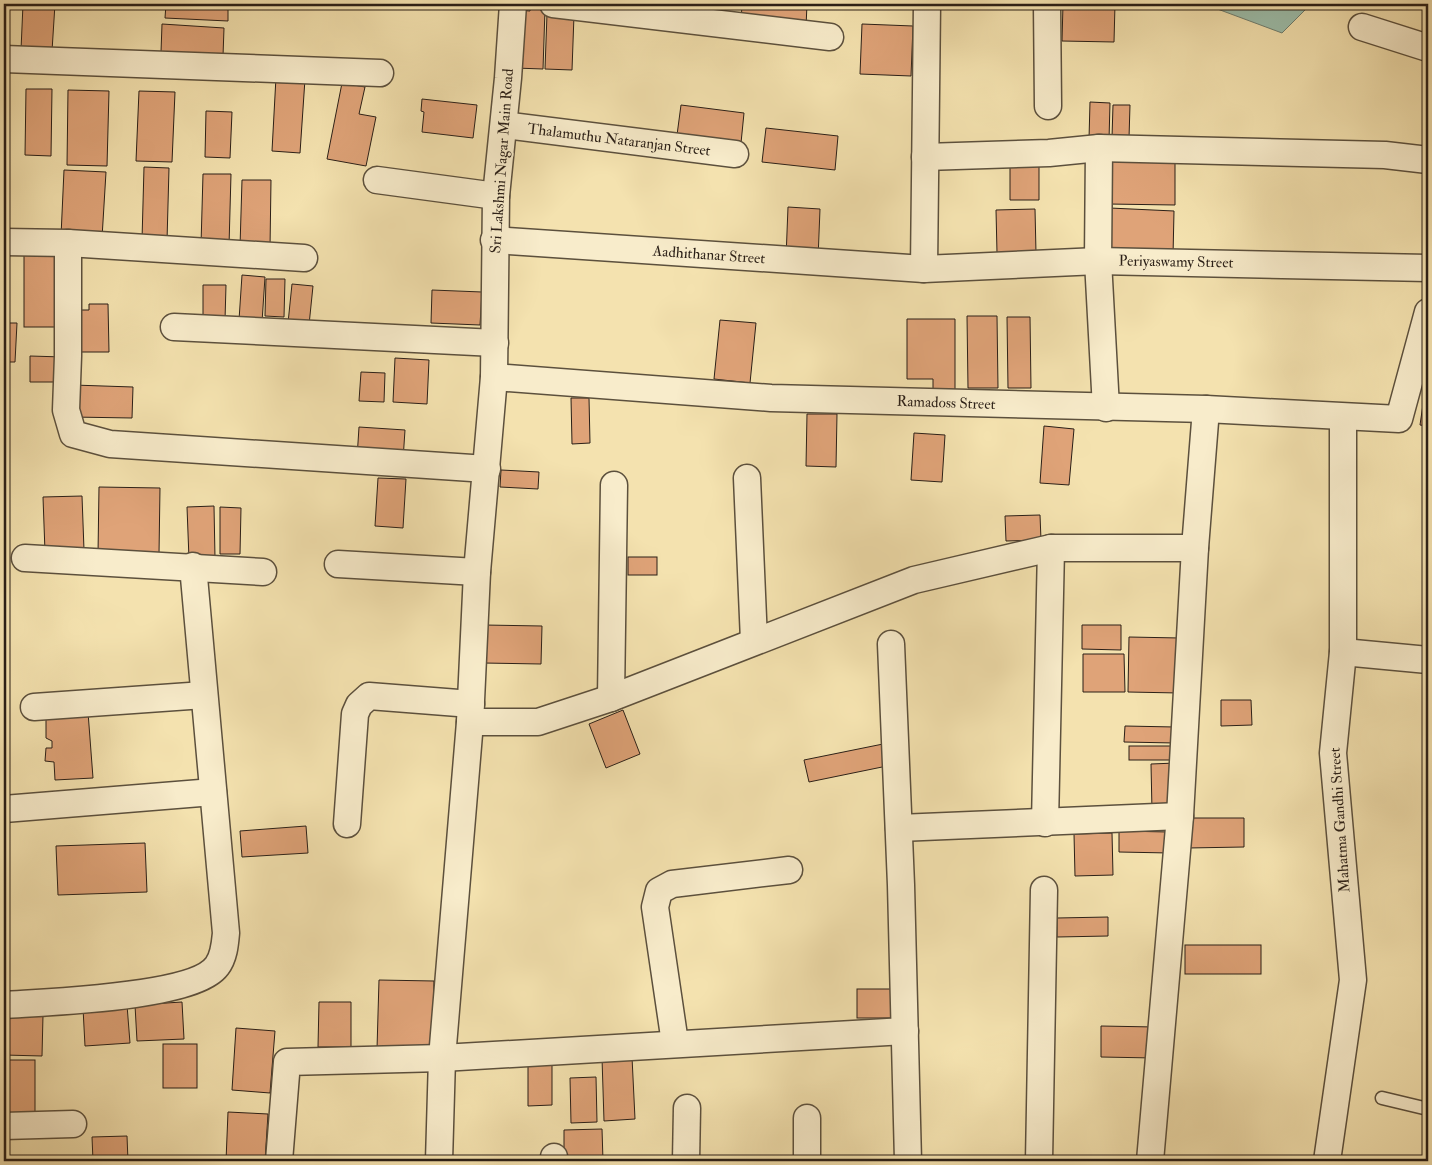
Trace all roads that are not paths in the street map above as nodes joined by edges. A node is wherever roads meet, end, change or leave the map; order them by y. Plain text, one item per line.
1 (512, 4) edge
2 (553, 4) edge
3 (927, 4) edge
4 (1047, 4) edge
5 (1362, 27) dead end
6 (830, 37) dead end
7 (1428, 48) edge
8 (4, 58) edge
9 (380, 73) dead end
10 (1048, 106) dead end
11 (504, 125) junction
12 (1099, 148) junction
13 (735, 154) dead end
14 (925, 157) junction
15 (1428, 160) edge
16 (377, 180) dead end
17 (496, 196) junction
18 (494, 240) junction
19 (4, 242) edge
20 (68, 243) junction
21 (304, 258) dead end
22 (1098, 261) junction
23 (1428, 268) edge
24 (924, 269) junction
25 (1428, 312) edge
26 (174, 327) dead end
27 (495, 343) junction
28 (494, 378) junction
29 (1106, 408) junction
30 (1206, 409) junction
31 (1343, 417) junction
32 (487, 469) junction
33 (747, 478) dead end
34 (614, 485) dead end
35 (1051, 548) junction
36 (1195, 548) junction
37 (25, 558) dead end
38 (338, 564) dead end
39 (193, 566) junction
40 (263, 572) dead end
41 (477, 572) junction
42 (754, 641) junction
43 (891, 644) dead end
44 (1343, 652) junction
45 (1428, 660) edge
46 (204, 695) junction
47 (611, 698) junction
48 (34, 707) dead end
49 (471, 713) junction
50 (213, 792) junction
51 (4, 809) edge
52 (1180, 816) junction
53 (347, 824) dead end
54 (1045, 824) junction
55 (899, 828) junction
56 (789, 870) dead end
57 (1044, 890) dead end
58 (4, 1005) edge
59 (905, 1030) junction
60 (675, 1043) junction
61 (442, 1058) junction
62 (1382, 1098) dead end
63 (687, 1108) dead end
64 (1428, 1109) edge
65 (808, 1118) dead end
66 (73, 1124) dead end
67 (4, 1126) edge
68 (279, 1161) edge
69 (439, 1161) edge
70 (686, 1161) edge
71 (808, 1161) edge
72 (908, 1161) edge
73 (1039, 1161) edge
74 (1150, 1161) edge
75 (1327, 1161) edge

1 - 11 street, Sri Lakshmi Nagar Main Road
2 - 6 street
3 - 14 street
4 - 10 street
5 - 7 street
8 - 9 street
11 - 13 street, Thalamuthu Nataranjan Street
11 - 17 street, Sri Lakshmi Nagar Main Road
12 - 14 street
12 - 15 street
12 - 22 street
14 - 24 street
16 - 17 street
17 - 18 street, Sri Lakshmi Nagar Main Road
18 - 24 street, Aadhithanar Street
18 - 27 street, Sri Lakshmi Nagar Main Road
19 - 20 street
20 - 21 street
20 - 32 street
22 - 23 street, Periyaswamy Street
22 - 24 street, Periyaswamy Street
22 - 29 street
25 - 31 street, Ramadoss Street
26 - 27 street
27 - 28 street, Sri Lakshmi Nagar Main Road
28 - 29 street, Ramadoss Street
28 - 32 street, Sri Lakshmi Nagar Main Road
29 - 30 street, Ramadoss Street
30 - 31 street, Ramadoss Street
30 - 36 street
31 - 44 street, Mahatma Gandhi Street
32 - 41 street, Sri Lakshmi Nagar Main Road
33 - 42 street
34 - 47 street
35 - 36 street
35 - 42 street
35 - 54 street
36 - 52 street
37 - 39 street
38 - 41 street
39 - 40 street
39 - 46 street
41 - 49 street, Sri Lakshmi Nagar Main Road
42 - 47 street
43 - 55 street
44 - 45 street
44 - 75 street, Mahatma Gandhi Street
46 - 48 street
46 - 50 street
47 - 49 street
49 - 53 street
49 - 61 street, Sri Lakshmi Nagar Main Road
50 - 51 street
50 - 58 street
52 - 54 street
52 - 74 street
54 - 55 street
55 - 59 street
56 - 60 street
57 - 73 street
59 - 60 street
59 - 72 street
60 - 61 street
61 - 68 street
61 - 69 street, Sri Lakshmi Nagar Main Road
62 - 64 lane
63 - 70 street
65 - 71 street
66 - 67 street

